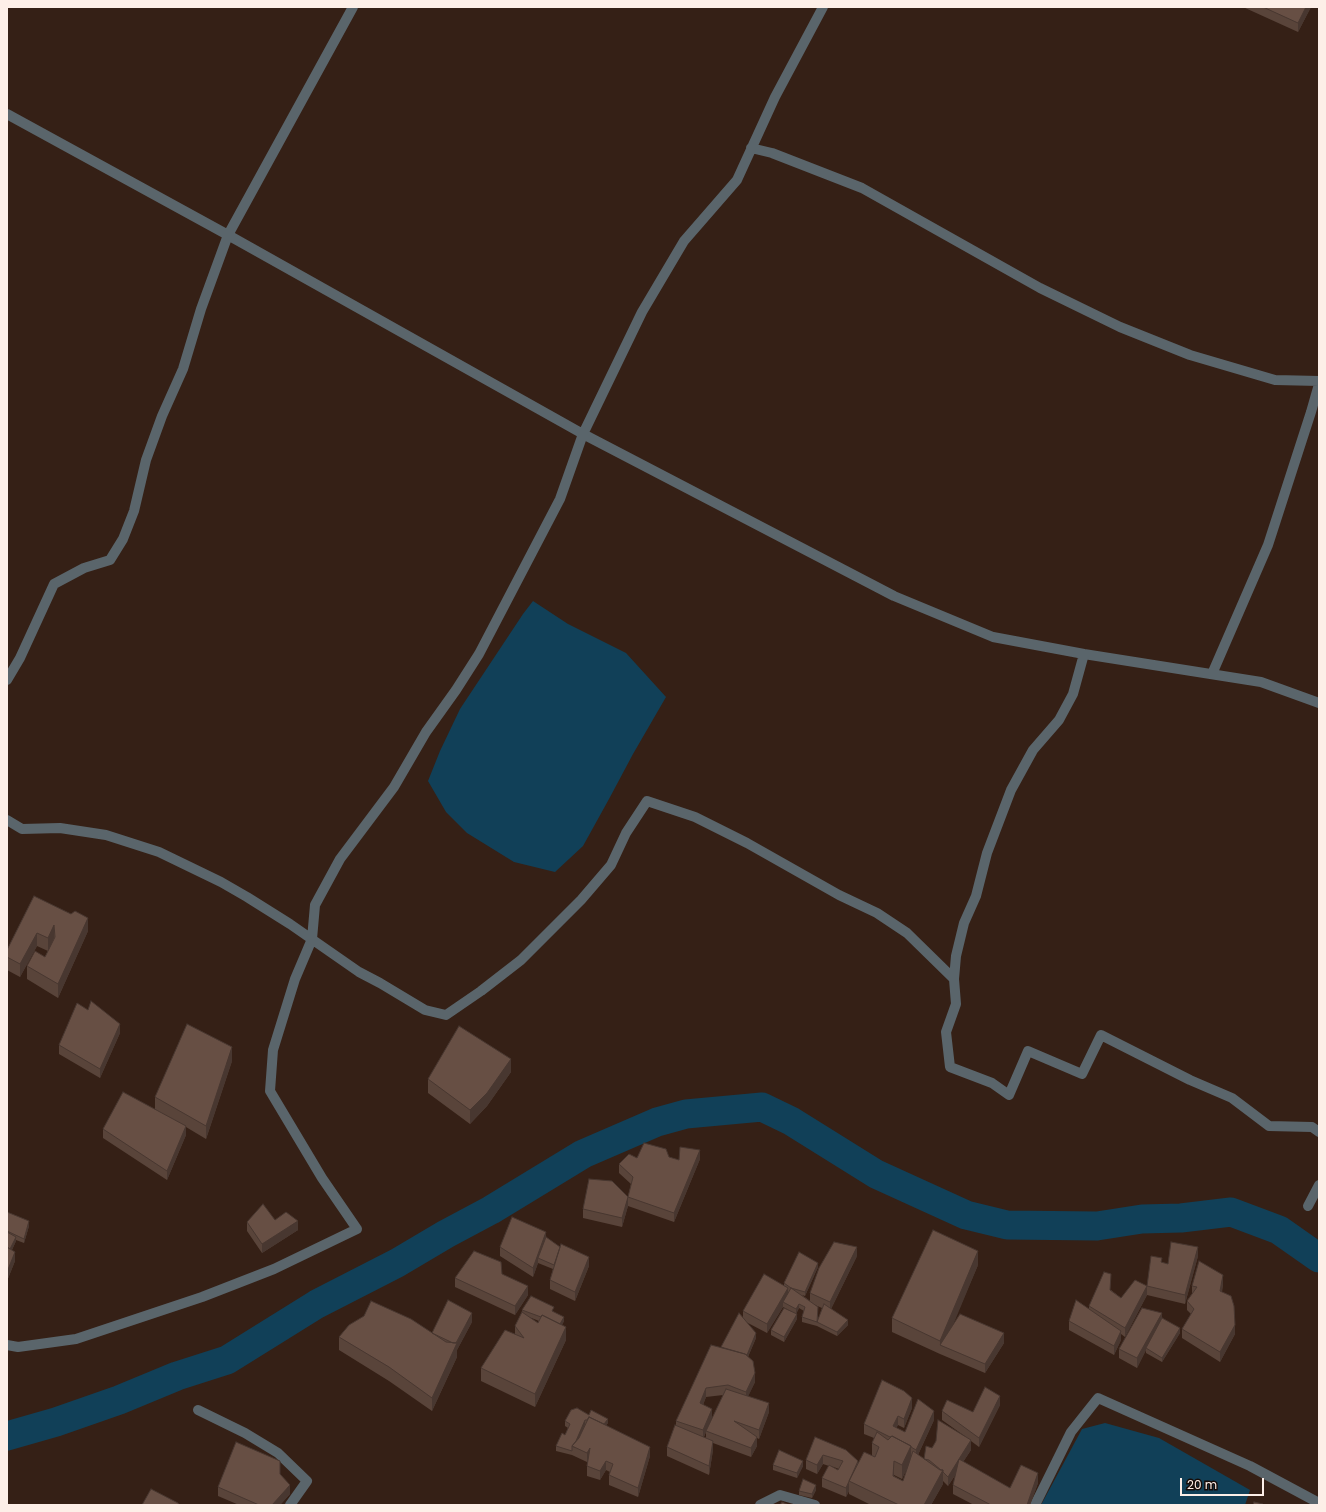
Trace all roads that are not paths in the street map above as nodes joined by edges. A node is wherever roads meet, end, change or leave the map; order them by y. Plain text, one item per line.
1 (353, 7) edge
2 (823, 7) edge
3 (7, 114) edge
4 (751, 148) junction
5 (228, 235) junction
6 (1319, 382) edge
7 (583, 434) junction
8 (1084, 654) junction
9 (1212, 674) junction
10 (7, 680) edge
11 (1319, 703) edge
12 (7, 820) edge
13 (312, 939) junction
14 (954, 979) junction
15 (1319, 1132) edge
16 (1319, 1184) edge
17 (1308, 1206) dead end
18 (7, 1345) edge
19 (198, 1410) dead end
20 (1319, 1502) edge
21 (290, 1505) edge
22 (760, 1505) edge
23 (816, 1505) edge
24 (1035, 1505) edge

1 - 5 street
2 - 4 street
3 - 5 street
4 - 6 street
4 - 7 street
5 - 7 street
5 - 10 street
6 - 9 street
7 - 8 street
7 - 13 street
8 - 9 street
8 - 14 street
9 - 11 street
12 - 13 street
13 - 14 street
13 - 18 street
14 - 15 street
16 - 17 street
19 - 21 street
20 - 24 street
22 - 23 street

